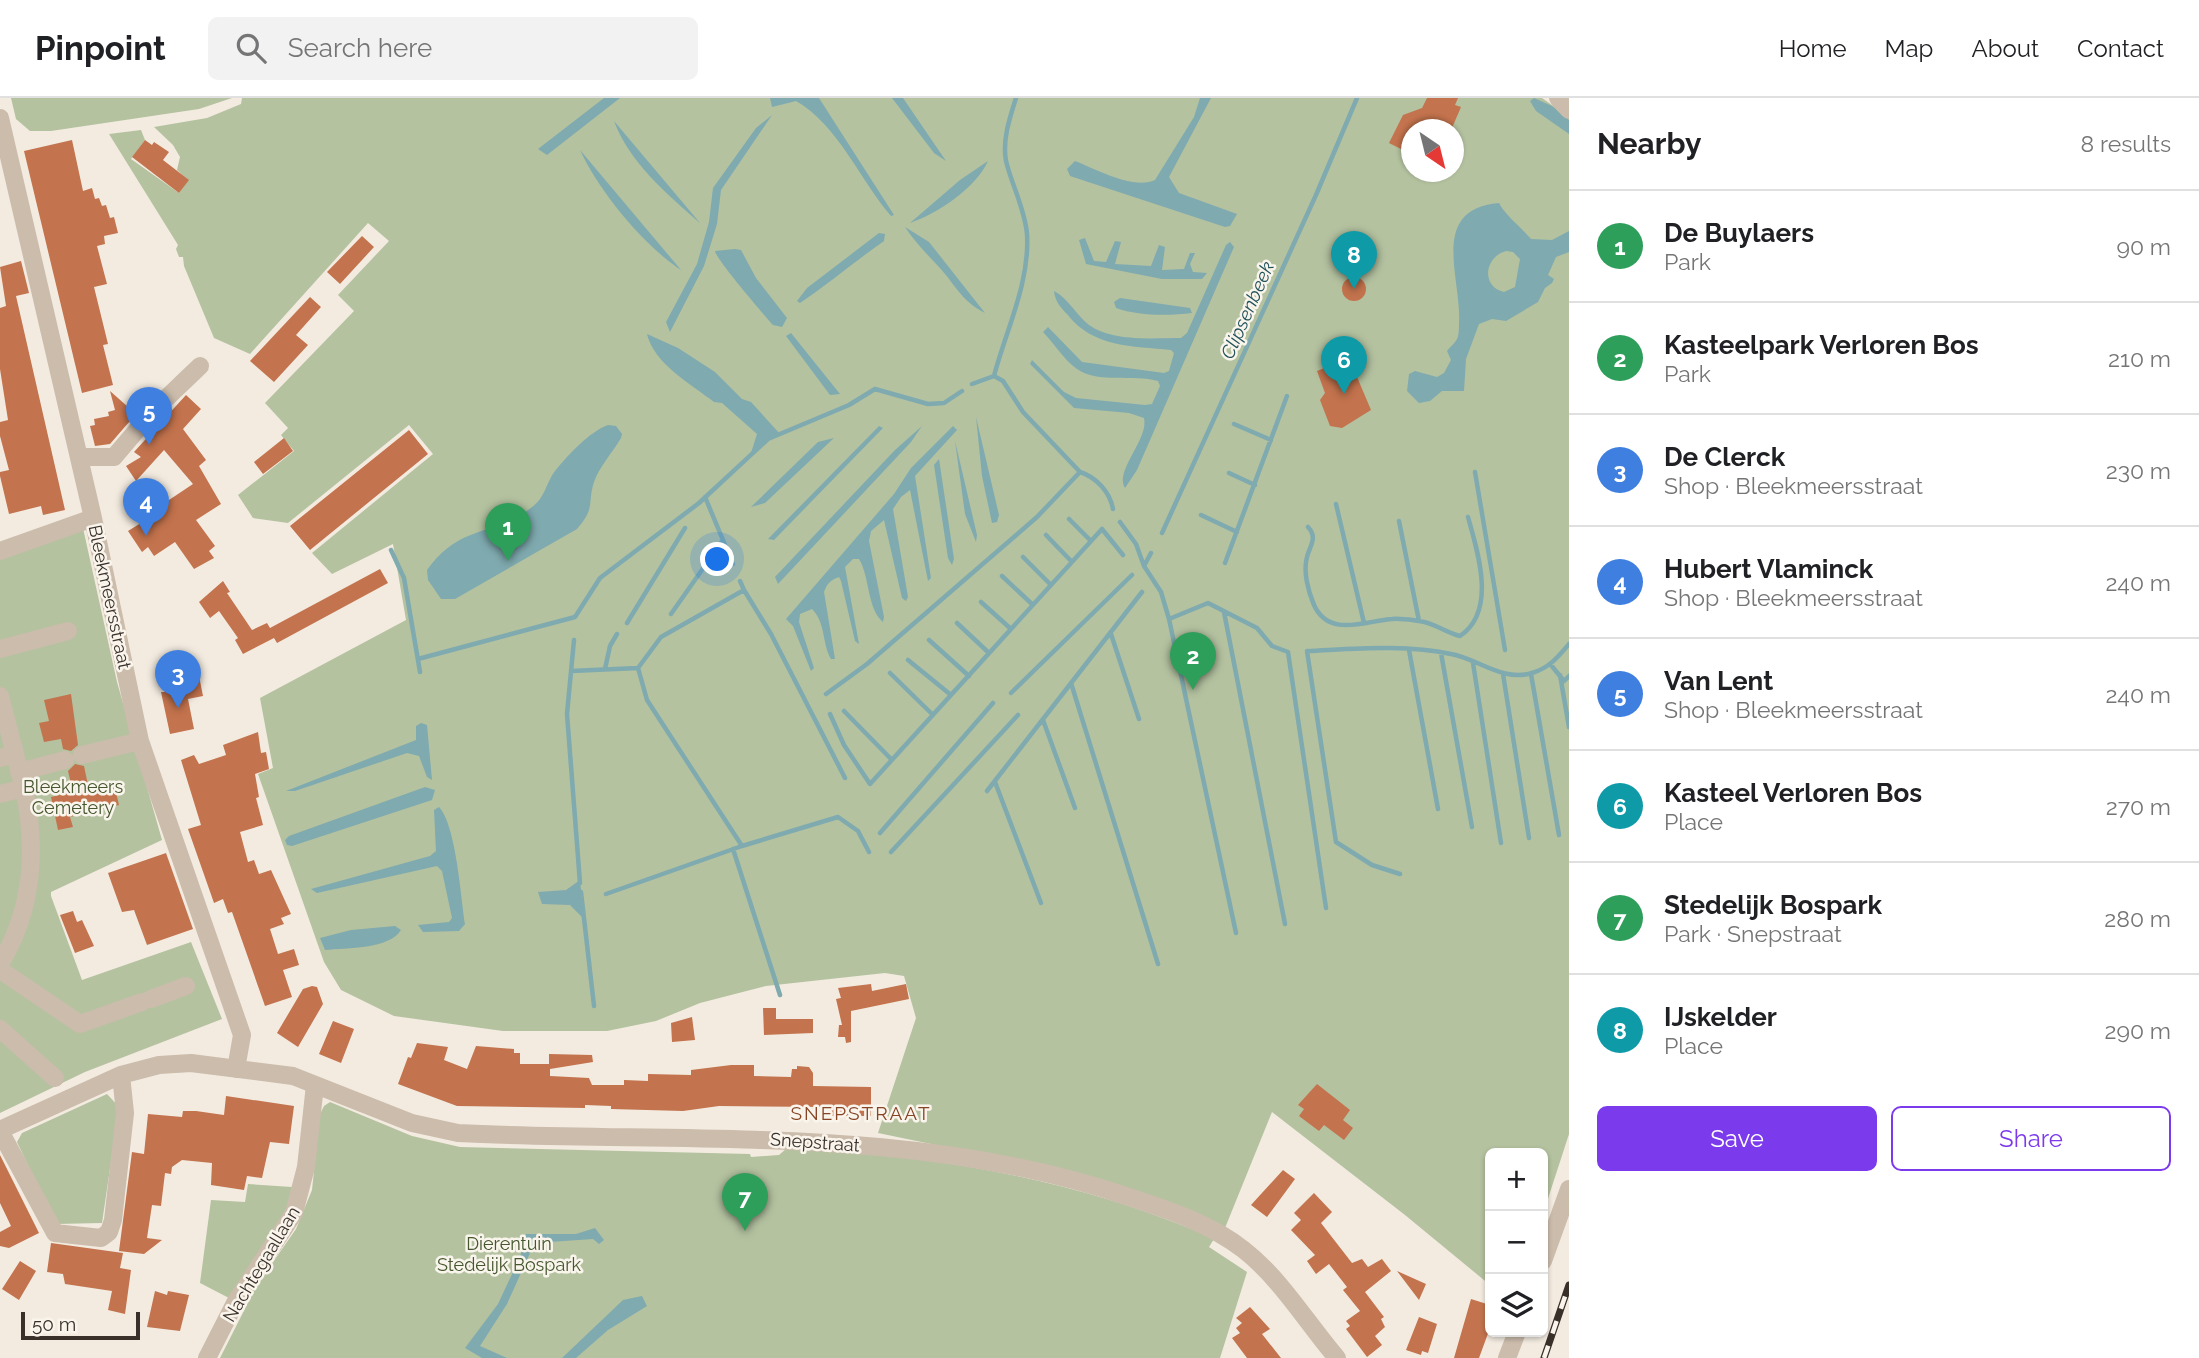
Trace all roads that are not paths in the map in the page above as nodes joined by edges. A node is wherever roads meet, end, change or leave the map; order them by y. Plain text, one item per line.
1 (1558, 98) edge
2 (1569, 110) edge
3 (0, 118) edge
4 (200, 366) dead end
5 (79, 457) junction
6 (93, 518) junction
7 (0, 551) edge
8 (68, 631) dead end
9 (0, 649) edge
10 (0, 696) edge
11 (140, 741) junction
12 (15, 768) edge
13 (0, 794) edge
14 (0, 964) edge
15 (0, 970) edge
16 (186, 985) dead end
17 (0, 1029) edge
18 (236, 1069) junction
19 (121, 1075) junction
20 (54, 1078) dead end
21 (314, 1084) junction
22 (0, 1130) edge
23 (1569, 1189) edge
24 (1548, 1247) edge
25 (1515, 1337) edge
26 (207, 1358) edge
27 (1337, 1358) edge
28 (1507, 1358) edge

1 - 2 street
3 - 5 street, Bleekmeersstraat
4 - 5 street
5 - 6 street, Bleekmeersstraat
6 - 7 street
6 - 11 street, Bleekmeersstraat
8 - 9 street
10 - 12 street
11 - 12 street
11 - 18 street, Bleekmeersstraat
12 - 13 street
12 - 14 street
15 - 16 street
17 - 20 street
18 - 19 street, Snepstraat
18 - 21 street, Snepstraat
19 - 22 street, Snepstraat
19 - 22 street
21 - 26 street, Nachtegaallaan
21 - 27 street, Snepstraat
23 - 24 street
25 - 28 street

